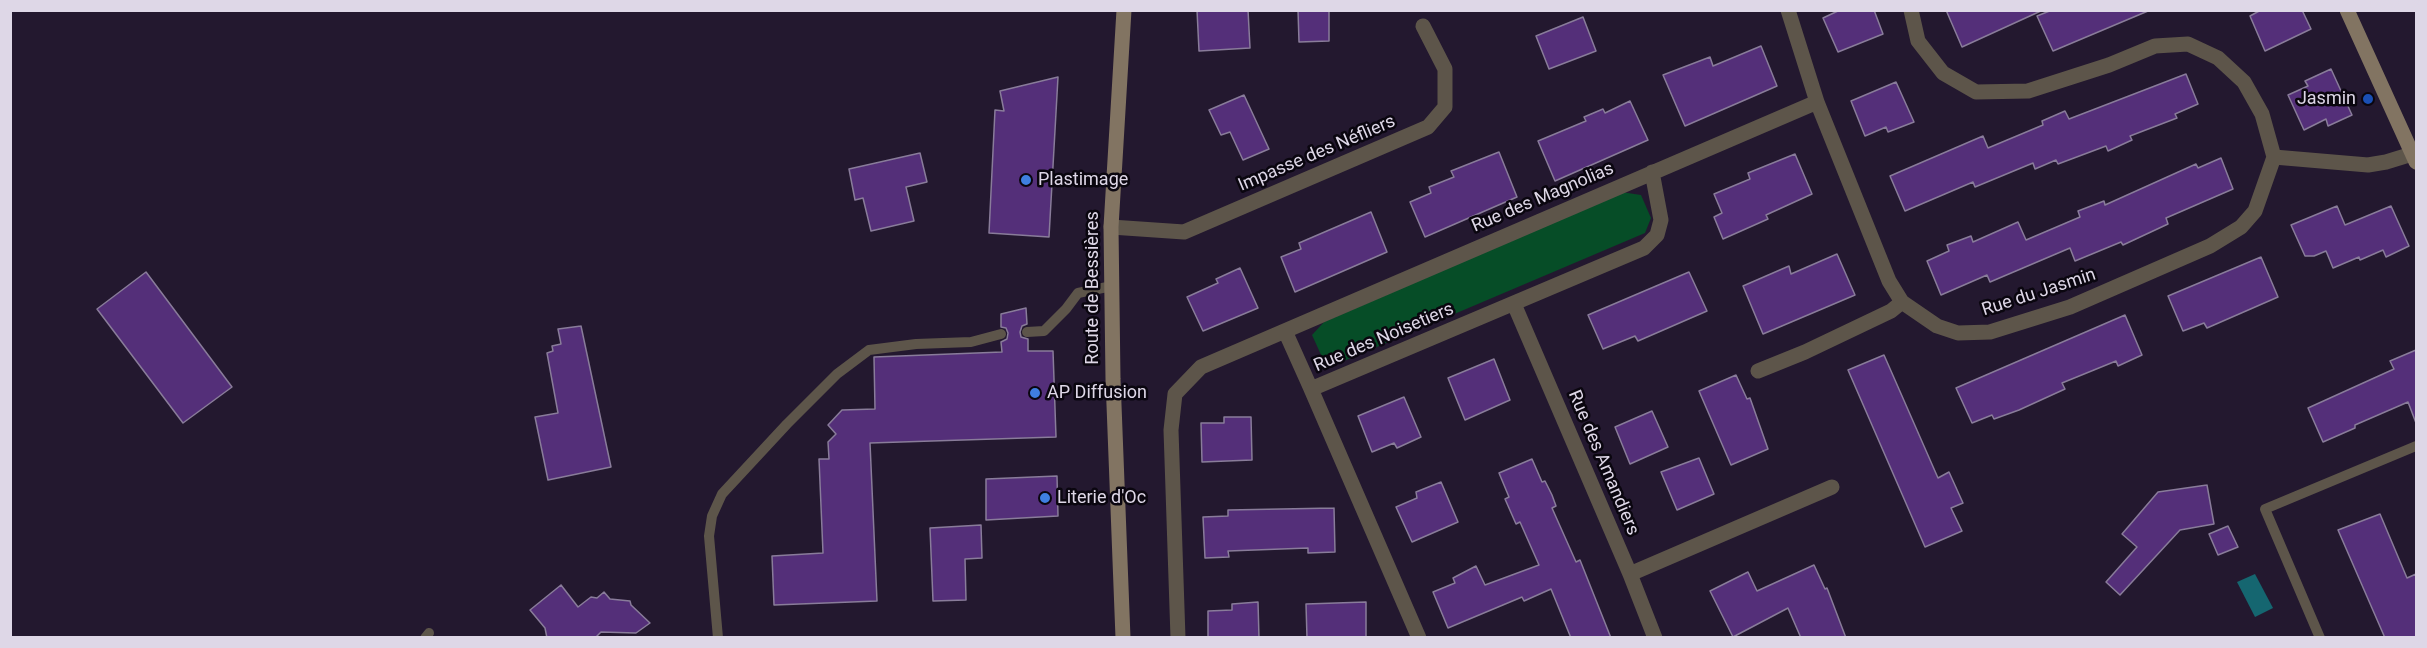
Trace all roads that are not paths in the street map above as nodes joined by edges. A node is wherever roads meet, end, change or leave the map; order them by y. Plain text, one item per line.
1 (1124, 10) edge
2 (1788, 10) edge
3 (1911, 10) edge
4 (2347, 10) edge
5 (1423, 26) dead end
6 (1817, 102) junction
7 (2274, 158) junction
8 (2414, 158) edge
9 (1652, 172) junction
10 (1112, 227) junction
11 (1112, 286) junction
12 (1902, 302) junction
13 (1514, 304) junction
14 (1285, 331) junction
15 (1027, 332) dead end
16 (1001, 334) dead end
17 (1758, 371) dead end
18 (1311, 389) junction
19 (2416, 446) edge
20 (1832, 487) dead end
21 (1630, 574) junction
22 (718, 638) edge
23 (1123, 638) edge
24 (1178, 638) edge
25 (1419, 638) edge
26 (1654, 638) edge
27 (2319, 638) edge

1 - 10 main road, Route de Bessières
2 - 6 street, Rue du Jasmin
3 - 7 street
4 - 8 main road
5 - 10 street, Impasse des Néfliers
6 - 9 street, Rue des Magnolias
6 - 12 street, Rue du Jasmin
7 - 8 street
7 - 12 street, Rue du Jasmin
9 - 13 street, Rue des Noisetiers
9 - 14 street, Rue des Magnolias
10 - 11 main road, Route de Bessières
11 - 15 lane
11 - 23 main road, Route de Bessières
12 - 17 street
13 - 18 street, Rue des Noisetiers
13 - 21 street, Rue des Amandiers
14 - 18 street
14 - 24 street, Rue des Magnolias
16 - 22 lane
18 - 25 street, Rue des Noisetiers
19 - 27 lane
20 - 21 street
21 - 26 street, Rue des Amandiers

